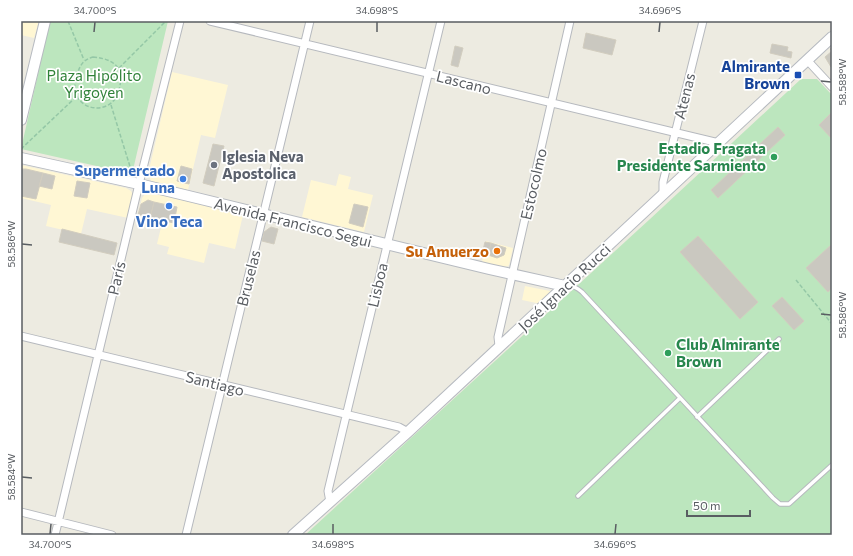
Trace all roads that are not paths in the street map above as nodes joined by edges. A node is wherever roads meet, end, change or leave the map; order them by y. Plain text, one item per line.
1 (45, 21) edge
2 (180, 21) edge
3 (210, 21) edge
4 (310, 21) edge
5 (441, 21) edge
6 (570, 21) edge
7 (703, 21) edge
8 (831, 36) edge
9 (305, 43) junction
10 (807, 60) junction
11 (428, 73) junction
12 (832, 88) edge
13 (551, 103) junction
14 (21, 120) edge
15 (675, 132) junction
16 (719, 143) junction
17 (21, 158) edge
18 (139, 184) junction
19 (663, 195) junction
20 (264, 214) junction
21 (387, 244) junction
22 (512, 275) junction
23 (565, 286) junction
24 (21, 336) edge
25 (779, 339) dead end
26 (499, 346) junction
27 (98, 355) junction
28 (222, 384) junction
29 (680, 398) junction
30 (346, 415) junction
31 (697, 417) junction
32 (408, 432) junction
33 (832, 465) edge
34 (578, 496) dead end
35 (330, 502) junction
36 (21, 512) edge
37 (58, 522) junction
38 (55, 535) edge
39 (112, 535) edge
40 (186, 535) edge
41 (293, 535) edge

1 - 14 street
2 - 18 street, París
3 - 9 street, Lascano
4 - 9 street, Bruselas
5 - 11 street, Lisboa
6 - 13 street, Estocolmo
7 - 15 street, Atenas
8 - 10 street, José Ignacio Rucci
9 - 11 street, Lascano
9 - 20 street, Bruselas
10 - 12 street
10 - 16 street, José Ignacio Rucci
11 - 13 street, Lascano
11 - 21 street, Lisboa
13 - 15 street, Lascano
13 - 22 street, Estocolmo
15 - 16 street, Lascano
15 - 19 street, Atenas
16 - 19 street, José Ignacio Rucci
17 - 18 street, Avenida Francisco Segui
18 - 20 street, Avenida Francisco Segui
18 - 27 street, París
19 - 23 street, José Ignacio Rucci
20 - 21 street, Avenida Francisco Segui
20 - 28 street, Bruselas
21 - 22 street, Avenida Francisco Segui
21 - 30 street, Lisboa
22 - 23 street, Avenida Francisco Segui
22 - 26 street, Estocolmo
23 - 26 street, José Ignacio Rucci
23 - 29 lane
24 - 27 street, Santiago
25 - 31 lane
26 - 32 street, José Ignacio Rucci
27 - 28 street, Santiago
27 - 37 street, París
28 - 30 street, Santiago
28 - 40 street, Bruselas
29 - 31 lane
29 - 34 lane
30 - 32 street, Santiago
30 - 35 street, Lisboa
31 - 33 lane
32 - 35 street, José Ignacio Rucci
35 - 41 street, José Ignacio Rucci
36 - 37 street
37 - 38 street, París
37 - 39 street

